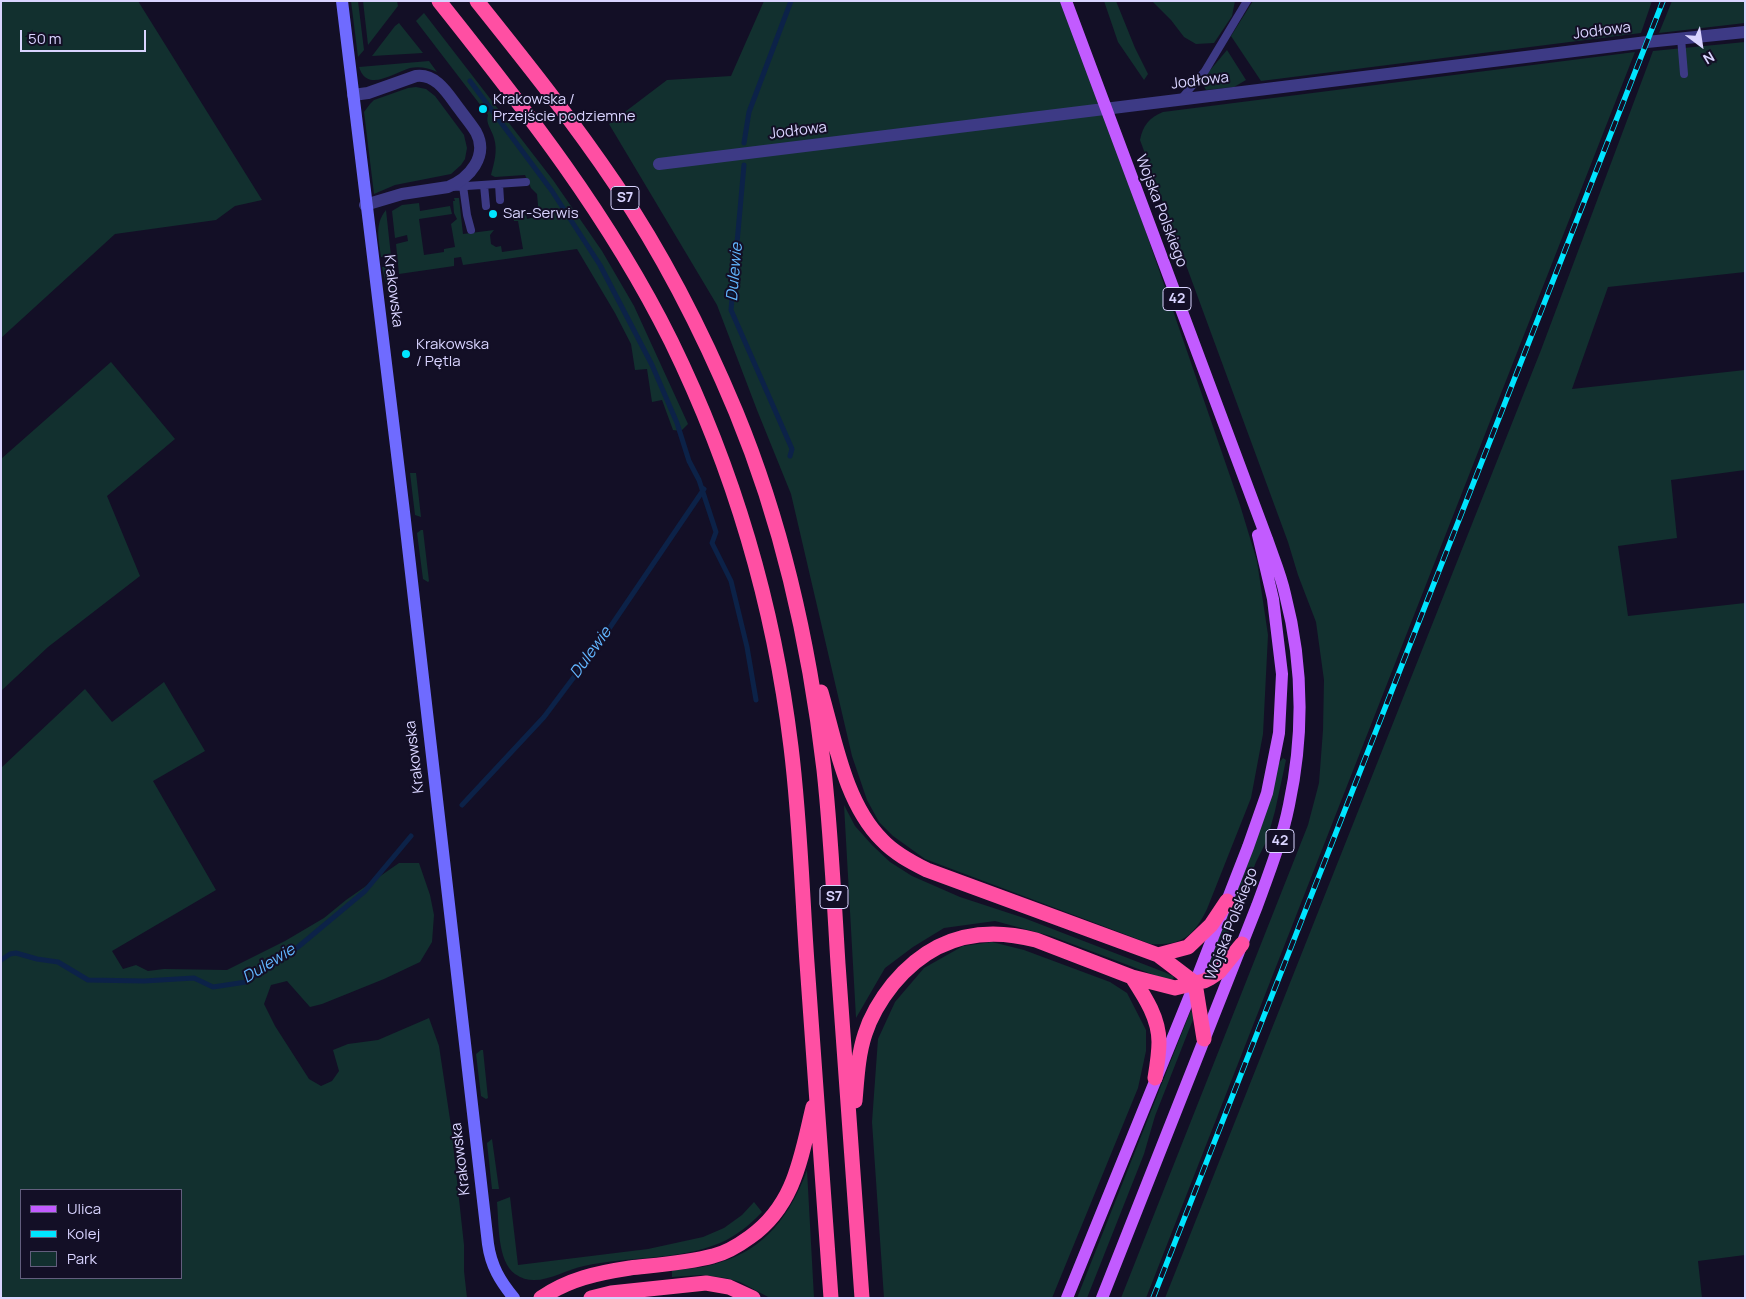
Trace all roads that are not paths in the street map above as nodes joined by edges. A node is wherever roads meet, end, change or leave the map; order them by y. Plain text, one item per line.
1 (342, 1) edge
2 (439, 1) edge
3 (477, 1) edge
4 (1066, 1) edge
5 (1247, 1) edge
6 (1745, 32) edge
7 (1681, 38) junction
8 (1684, 74) dead end
9 (353, 95) junction
10 (1180, 100) junction
11 (1106, 109) junction
12 (659, 164) dead end
13 (526, 182) dead end
14 (498, 184) junction
15 (484, 185) junction
16 (463, 186) junction
17 (448, 187) junction
18 (500, 200) dead end
19 (366, 205) junction
20 (486, 206) dead end
21 (471, 230) dead end
22 (1247, 489) junction
23 (806, 652) junction
24 (1226, 901) junction
25 (1242, 944) junction
26 (1158, 956) junction
27 (1132, 977) junction
28 (1194, 983) junction
29 (1204, 1039) junction
30 (1156, 1078) junction
31 (817, 1094) junction
32 (851, 1143) junction
33 (514, 1298) edge
34 (541, 1298) edge
35 (591, 1298) edge
36 (753, 1298) edge
37 (831, 1298) edge
38 (862, 1298) edge
39 (1067, 1298) edge
40 (1102, 1298) edge

1 - 9 street, Krakowska
2 - 31 highway, S7
3 - 23 highway, S7
4 - 11 main road, Wojska Polskiego / 42
5 - 10 lane
6 - 7 street, Jodłowa
7 - 8 lane
7 - 10 street, Jodłowa
9 - 17 street
9 - 19 street, Krakowska
10 - 11 street, Jodłowa
11 - 12 street, Jodłowa
11 - 22 main road, Wojska Polskiego / 42
13 - 14 lane
14 - 15 lane
14 - 18 lane
15 - 16 lane
15 - 20 lane
16 - 17 lane
16 - 21 lane
17 - 19 street
19 - 33 street, Krakowska
22 - 24 main road, Wojska Polskiego / 42
22 - 25 main road, Wojska Polskiego / 42
23 - 26 highway
23 - 32 highway, S7
24 - 26 highway
24 - 28 main road, Wojska Polskiego / 42
25 - 28 highway
25 - 29 main road, Wojska Polskiego / 42
26 - 28 highway
27 - 28 highway
27 - 30 highway
27 - 32 highway
28 - 29 highway
28 - 30 main road, Wojska Polskiego / 42
29 - 40 main road, Wojska Polskiego / 42
30 - 39 main road, Wojska Polskiego / 42
31 - 34 highway
31 - 37 highway, S7
32 - 38 highway, S7
35 - 36 highway

